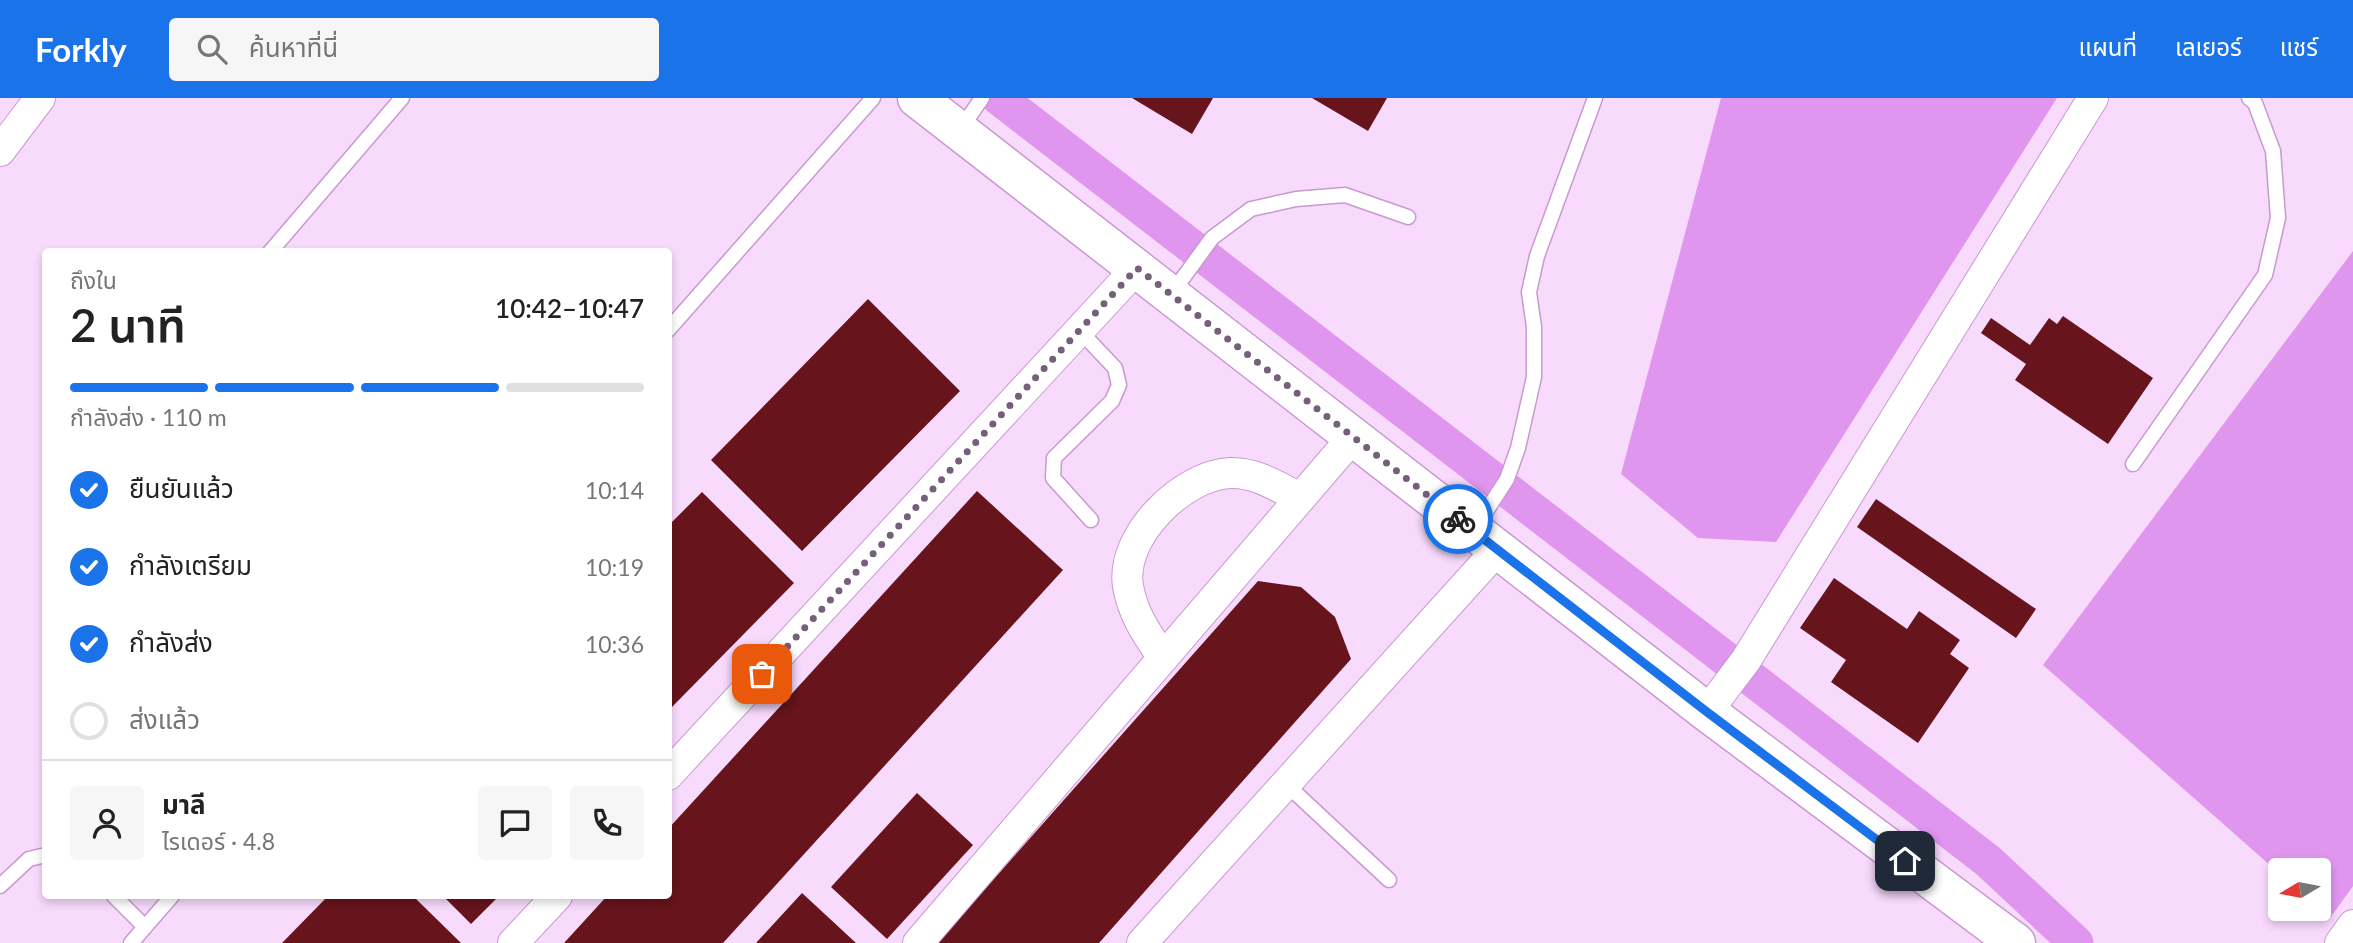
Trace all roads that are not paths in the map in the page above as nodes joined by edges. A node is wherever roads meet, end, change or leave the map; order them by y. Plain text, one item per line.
1 (40, 98) edge
2 (402, 98) edge
3 (873, 98) edge
4 (918, 98) edge
5 (1595, 98) edge
6 (2093, 98) edge
7 (2249, 98) edge
8 (972, 112) edge
9 (0, 151) edge
10 (1408, 217) dead end
11 (273, 248) edge
12 (1137, 268) junction
13 (1178, 283) junction
14 (672, 325) edge
15 (1079, 330) junction
16 (1353, 437) junction
17 (2133, 464) dead end
18 (1300, 498) junction
19 (1091, 520) dead end
20 (1488, 528) junction
21 (1163, 658) junction
22 (1707, 712) junction
23 (672, 771) edge
24 (1286, 784) junction
25 (42, 856) edge
26 (1389, 880) dead end
27 (0, 886) edge
28 (117, 899) edge
29 (169, 899) edge
30 (553, 899) edge
31 (2353, 925) edge
32 (145, 927) junction
33 (1148, 941) edge
34 (131, 943) edge
35 (513, 943) edge
36 (918, 943) edge
37 (2016, 943) edge
38 (2340, 943) edge

1 - 9 street
2 - 11 lane
3 - 14 lane
4 - 8 street
5 - 20 lane
6 - 22 street
7 - 17 lane
8 - 12 street
10 - 13 lane
12 - 13 street
12 - 15 street
13 - 16 street
15 - 19 lane
15 - 23 street
16 - 18 street
16 - 20 street
18 - 21 street
18 - 21 street
20 - 22 street
20 - 24 street
21 - 36 street
22 - 37 street
24 - 26 lane
24 - 33 street
25 - 27 lane
28 - 32 lane
29 - 32 lane
30 - 35 street
31 - 38 street
32 - 34 lane

